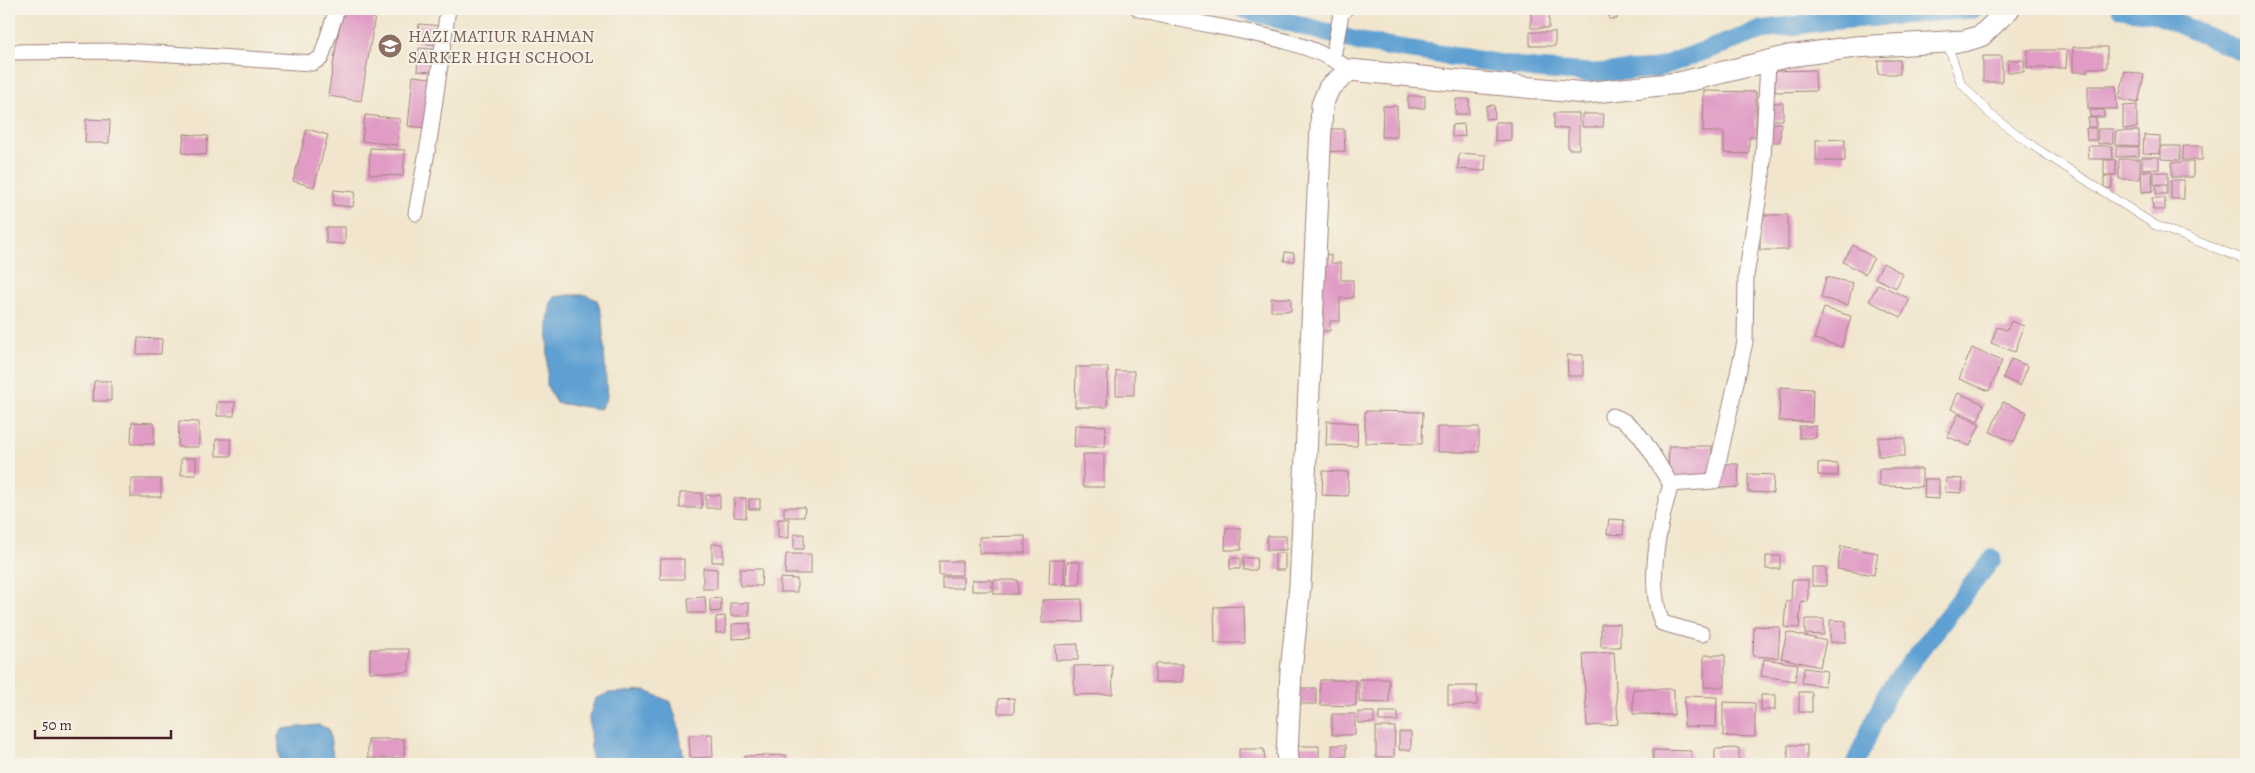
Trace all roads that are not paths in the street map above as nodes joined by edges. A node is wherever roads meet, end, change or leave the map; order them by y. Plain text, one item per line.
1 (337, 9) edge
2 (448, 9) edge
3 (1139, 9) edge
4 (1343, 11) edge
5 (2003, 15) edge
6 (1947, 43) junction
7 (9, 52) edge
8 (1334, 52) junction
9 (1768, 62) junction
10 (1350, 70) junction
11 (416, 213) dead end
12 (2246, 260) edge
13 (1612, 416) dead end
14 (1671, 484) junction
15 (1702, 634) dead end
16 (1289, 764) edge

1 - 7 street
2 - 11 street
3 - 8 street
4 - 8 street
5 - 6 main road
6 - 9 main road
6 - 12 lane
8 - 10 street
9 - 10 main road
9 - 14 street
10 - 16 main road
13 - 14 street
14 - 15 street

